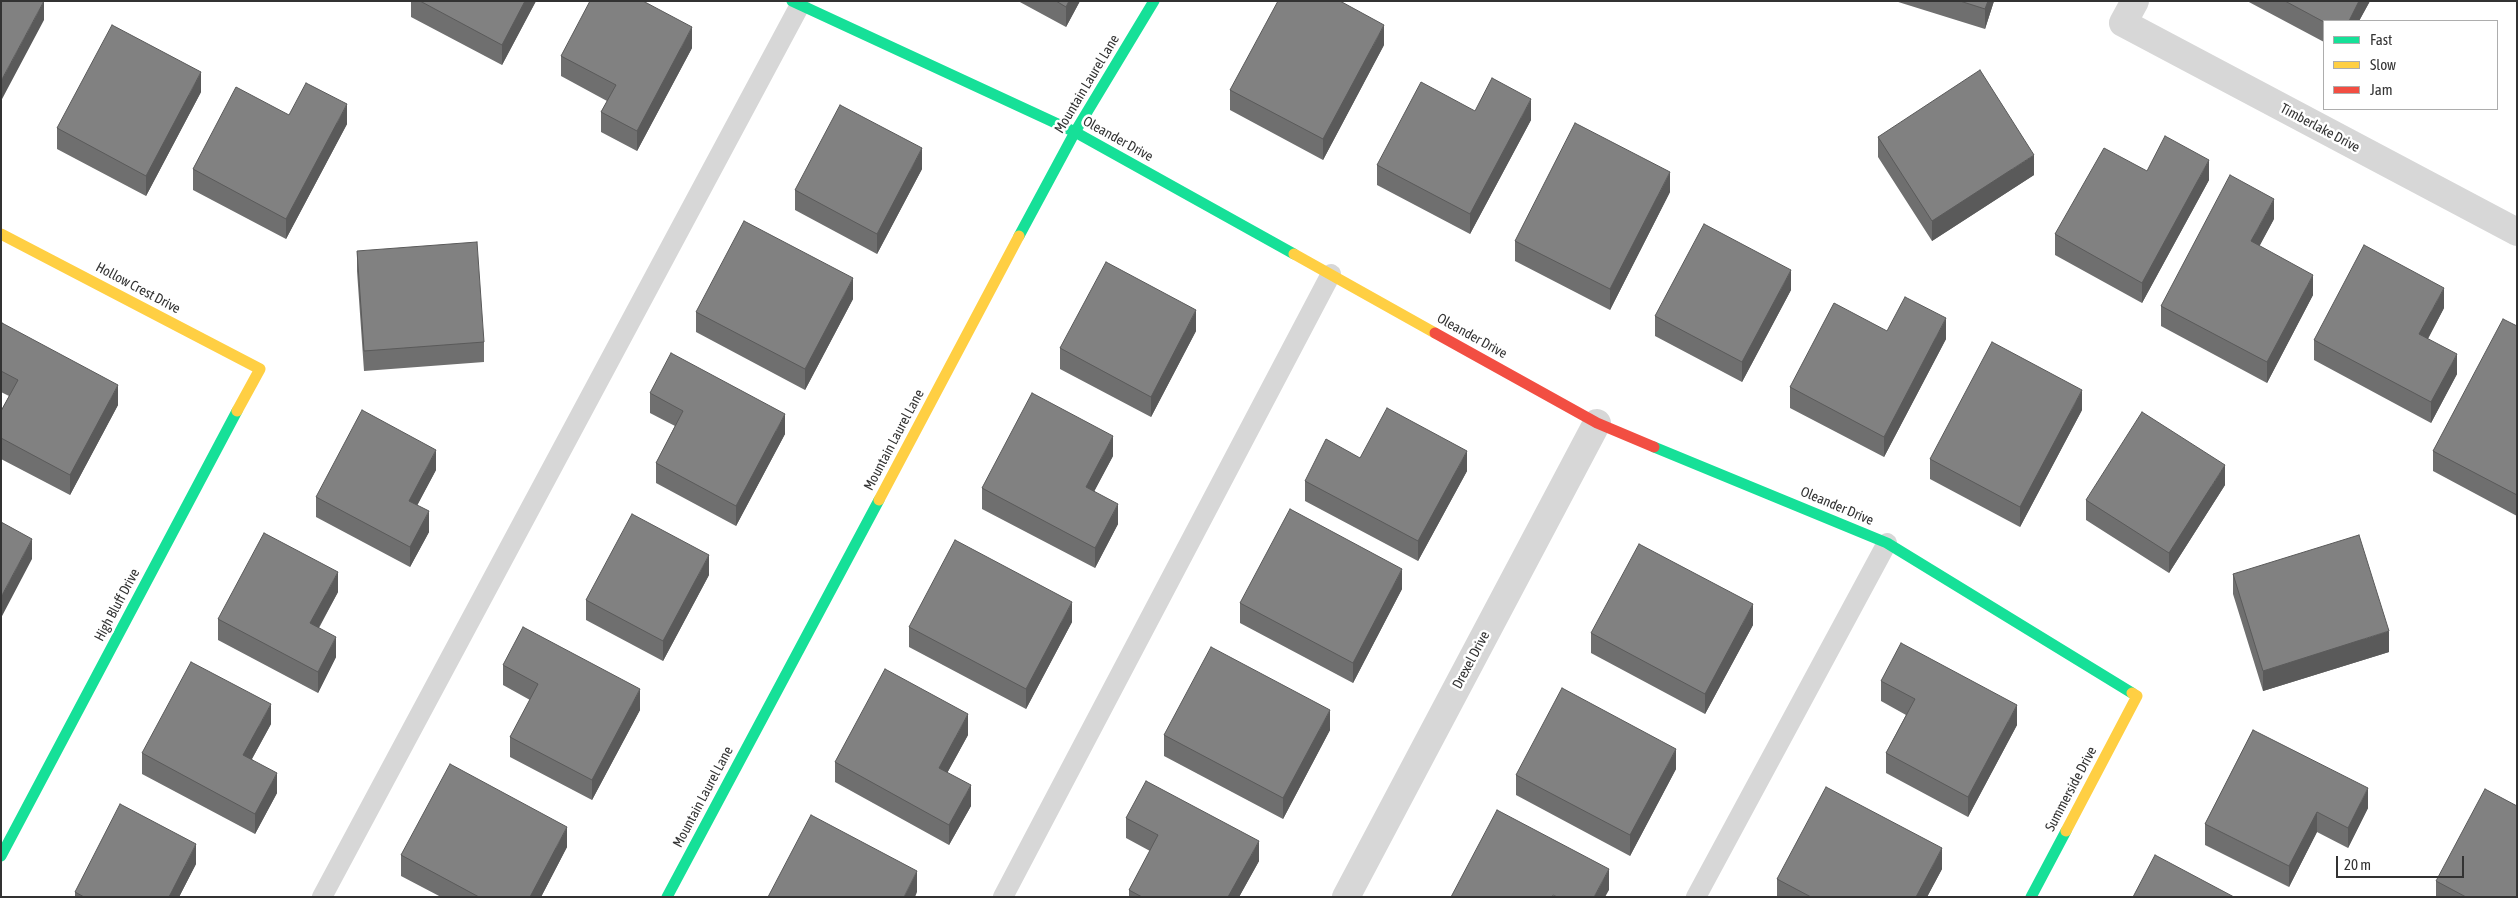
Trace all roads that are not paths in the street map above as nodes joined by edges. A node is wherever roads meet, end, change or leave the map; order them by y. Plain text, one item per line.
1 (1154, 1) edge
2 (796, 3) edge
3 (2129, 12) edge
4 (1075, 132) junction
5 (2517, 232) edge
6 (1, 234) edge
7 (1331, 274) junction
8 (260, 369) joint
9 (1597, 423) junction
10 (1887, 543) junction
11 (2137, 696) joint
12 (1, 856) edge
13 (322, 897) edge
14 (667, 897) edge
15 (1003, 897) edge
16 (1346, 897) edge
17 (1696, 897) edge
18 (2032, 897) edge

1 - 4 street, Mountain Laurel Lane
2 - 4 street, Oleander Drive
2 - 13 lane
3 - 5 street, Timberlake Drive
4 - 7 street, Oleander Drive
4 - 14 street, Mountain Laurel Lane
6 - 8 street, Hollow Crest Drive
7 - 9 street, Oleander Drive
7 - 15 lane
8 - 12 street, High Bluff Drive
9 - 10 street, Oleander Drive
9 - 16 street, Drexel Drive
10 - 11 street, Oleander Drive
10 - 17 lane
11 - 18 street, Summerside Drive

